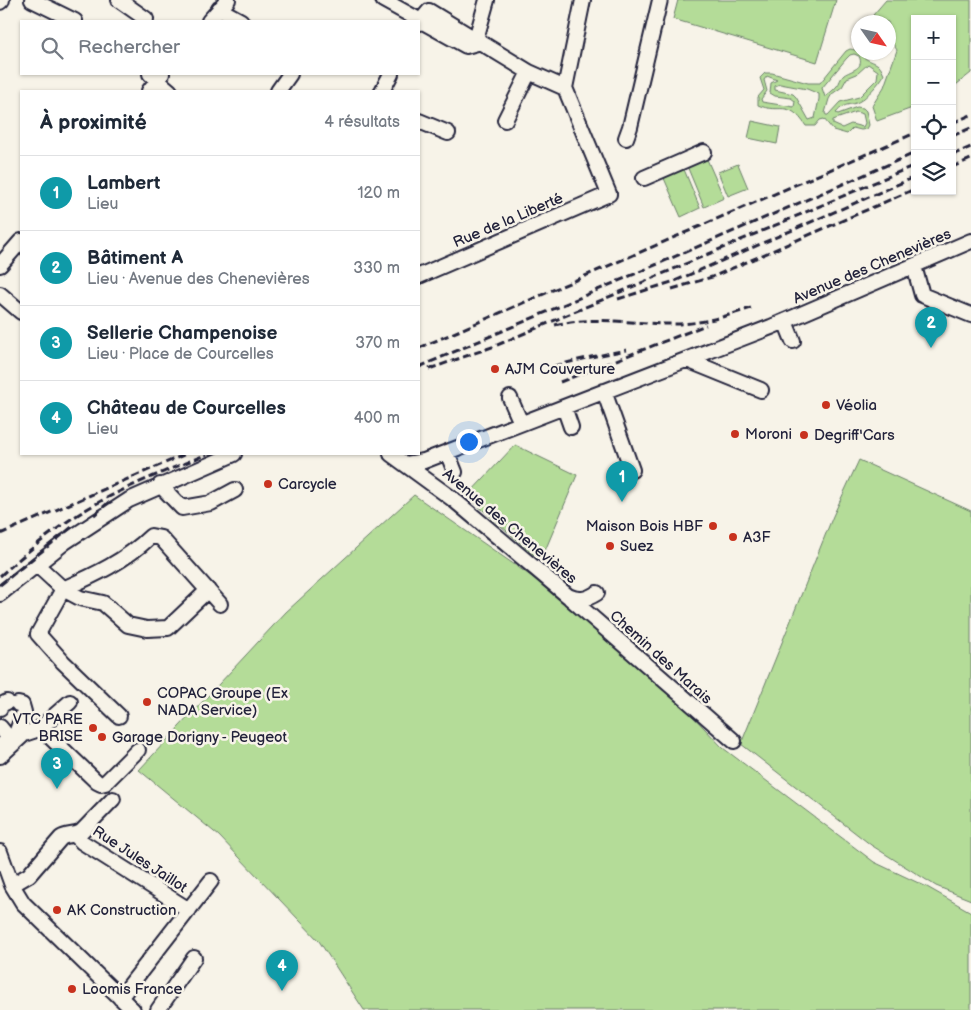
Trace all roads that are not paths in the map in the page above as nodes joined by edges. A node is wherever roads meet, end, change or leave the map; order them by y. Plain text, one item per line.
1 (32, 0) edge
2 (119, 0) edge
3 (384, 0) edge
4 (487, 0) edge
5 (583, 0) edge
6 (660, 0) edge
7 (224, 5) edge
8 (146, 18) dead end
9 (73, 20) edge
10 (210, 20) edge
11 (240, 20) edge
12 (418, 20) edge
13 (420, 21) edge
14 (478, 41) junction
15 (530, 72) junction
16 (289, 75) edge
17 (390, 75) edge
18 (157, 76) edge
19 (565, 88) junction
20 (150, 90) edge
21 (169, 90) edge
22 (279, 90) edge
23 (383, 90) edge
24 (504, 120) dead end
25 (420, 121) edge
26 (448, 133) dead end
27 (626, 138) dead end
28 (704, 152) dead end
29 (644, 178) dead end
30 (971, 241) edge
31 (20, 242) edge
32 (0, 265) edge
33 (914, 266) junction
34 (420, 276) edge
35 (0, 294) edge
36 (20, 311) edge
37 (971, 314) edge
38 (785, 321) junction
39 (793, 341) dead end
40 (687, 360) junction
41 (761, 390) dead end
42 (604, 391) junction
43 (510, 398) dead end
44 (564, 407) junction
45 (520, 423) junction
46 (571, 427) dead end
47 (447, 452) junction
48 (232, 455) edge
49 (392, 455) edge
50 (406, 464) junction
51 (632, 470) dead end
52 (456, 472) dead end
53 (160, 485) junction
54 (235, 490) dead end
55 (37, 565) junction
56 (63, 589) junction
57 (208, 590) junction
58 (596, 593) dead end
59 (0, 594) edge
60 (568, 596) junction
61 (220, 604) dead end
62 (70, 702) dead end
63 (8, 704) edge
64 (119, 716) dead end
65 (0, 727) edge
66 (39, 729) junction
67 (734, 741) dead end
68 (6, 746) edge
69 (138, 750) dead end
70 (0, 756) edge
71 (113, 799) dead end
72 (75, 835) junction
73 (0, 852) edge
74 (211, 881) dead end
75 (12, 885) junction
76 (189, 910) junction
77 (194, 958) dead end
78 (123, 1005) edge
79 (158, 1010) edge

1 - 9 street
2 - 8 street
3 - 12 street
4 - 14 street
5 - 19 street
6 - 27 street
7 - 10 street
7 - 11 street
13 - 14 street
14 - 15 street
15 - 19 street
15 - 24 street
16 - 22 street
17 - 23 street
18 - 20 street
18 - 21 street
19 - 34 street, Rue de la Liberté
25 - 26 street
28 - 29 street
30 - 33 street, Avenue des Chenevières
31 - 32 street
33 - 37 street
33 - 38 street, Avenue des Chenevières
35 - 36 street
38 - 39 street, Avenue des Chenevières
38 - 40 street, Avenue des Chenevières
40 - 41 street
40 - 42 street, Avenue des Chenevières
42 - 44 street, Avenue des Chenevières
42 - 51 street
43 - 45 street
44 - 45 street, Avenue des Chenevières
44 - 46 street
45 - 47 street, Avenue des Chenevières
47 - 50 street, Avenue des Chenevières
47 - 52 street, Avenue des Chenevières
48 - 53 street
49 - 50 street, Avenue des Chenevières
50 - 60 street, Avenue des Chenevières
53 - 54 street
53 - 55 street
55 - 56 street
55 - 59 street
56 - 57 street
56 - 57 street
56 - 64 street
57 - 61 street
58 - 60 street, Avenue des Chenevières
60 - 67 street, Chemin des Marais
62 - 66 street
63 - 68 street
65 - 68 street
66 - 68 street
66 - 69 street
68 - 70 street
71 - 72 street
72 - 75 street
72 - 76 street, Rue Jules Jaillot
73 - 75 street
74 - 76 street, Rue Jules Jaillot
75 - 78 street
76 - 78 street, Rue Jules Jaillot
77 - 79 street

